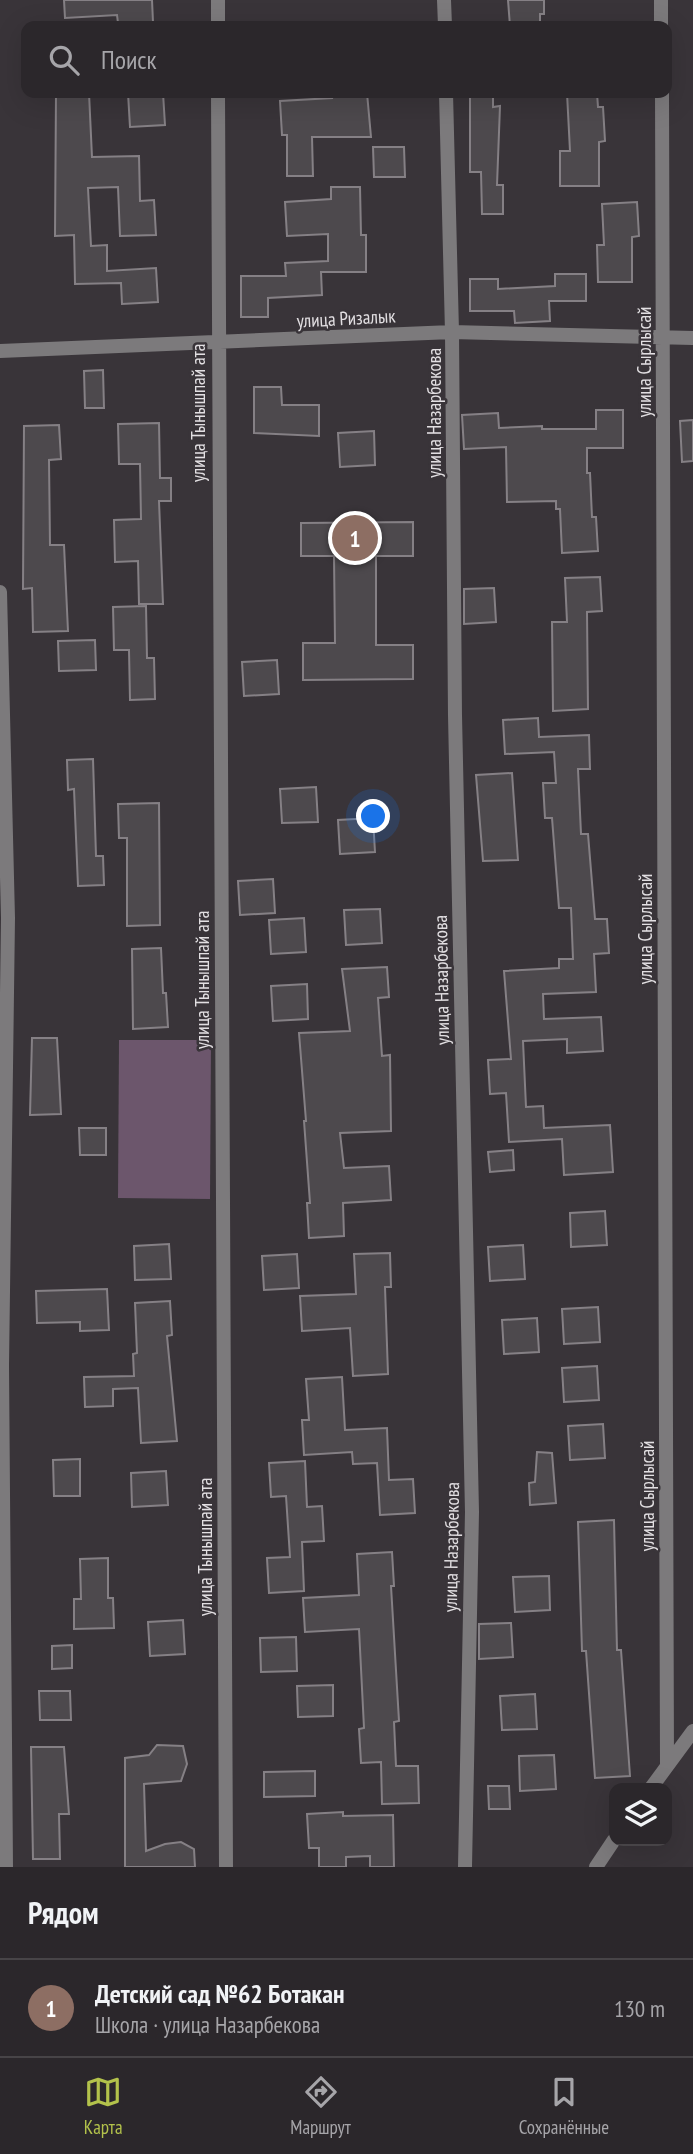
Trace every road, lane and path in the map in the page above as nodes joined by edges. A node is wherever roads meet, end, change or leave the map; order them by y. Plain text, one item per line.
1 (218, 0) edge
2 (444, 0) edge
3 (661, 0) edge
4 (218, 21) edge
5 (445, 21) edge
6 (661, 21) edge
7 (218, 98) edge
8 (446, 98) edge
9 (662, 98) edge
10 (452, 332) junction
11 (663, 338) junction
12 (693, 338) edge
13 (217, 343) junction
14 (0, 351) edge
15 (0, 592) edge
16 (4, 918) edge
17 (1, 1366) edge
18 (691, 1739) edge
19 (667, 1765) junction
20 (654, 1783) edge
21 (610, 1846) edge
22 (6, 1867) edge
23 (226, 1867) edge
24 (465, 1867) edge
25 (596, 1867) edge

1 - 4 street
2 - 5 street
3 - 6 street
7 - 13 street, улица Тынышпай ата
8 - 10 street, улица Назарбекова
9 - 11 street, улица Сырлысай
10 - 11 street, улица Ризалык
10 - 13 street, улица Ризалык
10 - 24 street, улица Назарбекова
11 - 12 street, улица Ризалык
11 - 19 street, улица Сырлысай
13 - 14 street, улица Ризалык
13 - 23 street, улица Тынышпай ата
15 - 16 street
16 - 17 street
17 - 22 street
18 - 19 street
19 - 20 street
21 - 25 street

